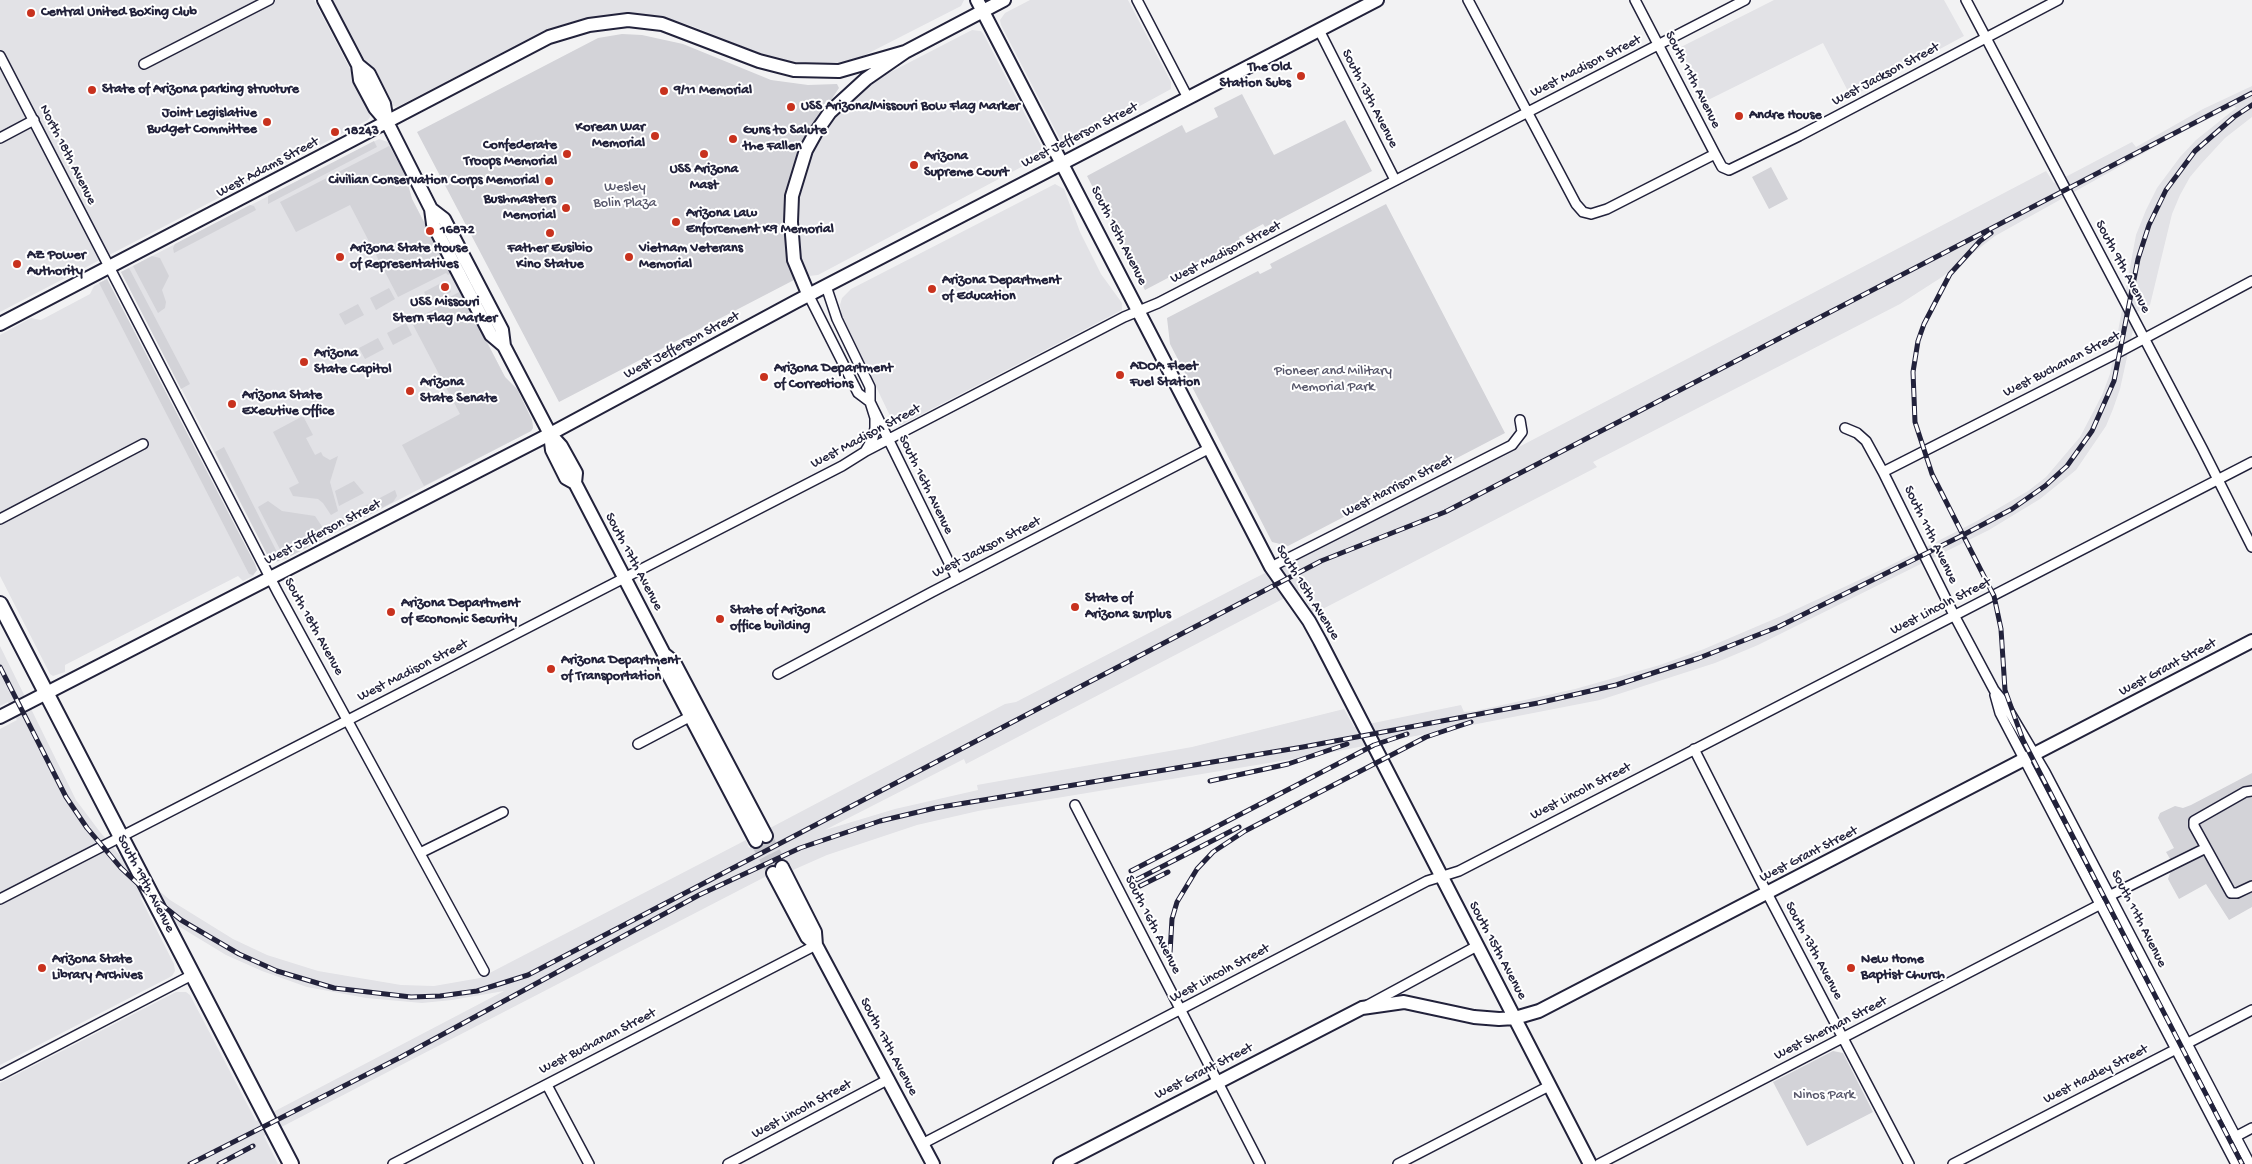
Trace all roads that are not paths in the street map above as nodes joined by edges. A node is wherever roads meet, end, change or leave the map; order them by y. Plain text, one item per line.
1 (269, 0) edge
2 (324, 0) edge
3 (1004, 0) edge
4 (1137, 0) edge
5 (1378, 0) edge
6 (1468, 0) edge
7 (1635, 0) edge
8 (1745, 0) edge
9 (1966, 0) edge
10 (2058, 0) edge
11 (980, 6) edge
12 (1319, 30) junction
13 (1985, 38) junction
14 (1659, 45) junction
15 (905, 52) junction
16 (0, 56) edge
17 (144, 64) dead end
18 (1188, 98) junction
19 (1528, 112) junction
20 (34, 120) junction
21 (387, 122) junction
22 (0, 138) edge
23 (1714, 154) junction
24 (1063, 162) junction
25 (1726, 170) joint
26 (1395, 180) junction
27 (110, 268) junction
28 (2252, 281) edge
29 (826, 286) junction
30 (809, 296) junction
31 (1140, 311) junction
32 (0, 324) edge
33 (2144, 337) junction
34 (870, 402) junction
35 (1520, 420) dead end
36 (1845, 428) dead end
37 (550, 434) junction
38 (887, 440) junction
39 (143, 444) dead end
40 (1210, 448) junction
41 (866, 451) junction
42 (2252, 462) edge
43 (1883, 472) junction
44 (2217, 480) junction
45 (0, 519) edge
46 (2252, 547) edge
47 (1271, 567) junction
48 (270, 577) junction
49 (624, 577) junction
50 (957, 579) junction
51 (0, 604) edge
52 (1954, 615) junction
53 (2252, 641) edge
54 (778, 674) dead end
55 (46, 692) junction
56 (695, 714) junction
57 (0, 717) edge
58 (348, 719) junction
59 (638, 744) dead end
60 (1694, 749) junction
61 (2030, 757) junction
62 (2252, 791) edge
63 (1075, 805) dead end
64 (503, 812) dead end
65 (120, 836) junction
66 (761, 839) tunnel mouth
67 (2206, 848) junction
68 (420, 853) junction
69 (777, 870) tunnel mouth
70 (1440, 877) junction
71 (2252, 886) edge
72 (1767, 894) junction
73 (2111, 895) junction
74 (0, 899) edge
75 (2101, 904) junction
76 (816, 944) junction
77 (1477, 946) junction
78 (484, 971) dead end
79 (192, 975) junction
80 (1362, 1008) junction
81 (1180, 1010) junction
82 (2252, 1010) edge
83 (1515, 1018) junction
84 (1843, 1038) junction
85 (2186, 1044) junction
86 (2176, 1049) junction
87 (0, 1075) edge
88 (889, 1079) junction
89 (1217, 1082) junction
90 (547, 1085) junction
91 (1549, 1086) junction
92 (2252, 1128) edge
93 (2235, 1137) junction
94 (922, 1144) junction
95 (291, 1164) edge
96 (393, 1164) edge
97 (589, 1164) edge
98 (728, 1164) edge
99 (933, 1164) edge
100 (1060, 1164) edge
101 (1260, 1164) edge
102 (1398, 1164) edge
103 (1590, 1164) edge
104 (1599, 1164) edge
105 (1909, 1164) edge
106 (1953, 1164) edge
107 (2236, 1164) edge
108 (2250, 1164) edge

1 - 17 street
2 - 21 main road, South 17th Avenue
3 - 11 main road
4 - 18 street
5 - 12 main road, West Jefferson Street
6 - 19 street
7 - 14 street, South 11th Avenue
8 - 14 street, West Madison Street
9 - 13 street, South 9th Avenue
10 - 13 street, West Jackson Street
11 - 15 main road
11 - 24 main road, South 15th Avenue
12 - 18 main road, West Jefferson Street
12 - 26 street, South 13th Avenue
13 - 25 street, West Jackson Street
13 - 33 street, South 9th Avenue
14 - 19 street, West Madison Street
14 - 23 street, South 11th Avenue
15 - 21 main road, West Adams Street
15 - 30 main road
16 - 20 street, North 18th Avenue
18 - 24 main road, West Jefferson Street
19 - 23 street
19 - 26 street, West Madison Street
20 - 22 street
20 - 27 street, North 18th Avenue
21 - 27 main road, West Adams Street
21 - 37 main road, South 17th Avenue
23 - 25 street, South 11th Avenue
24 - 29 main road, West Jefferson Street
24 - 31 main road, South 15th Avenue
26 - 31 street, West Madison Street
27 - 32 main road, West Adams Street
27 - 48 street, South 18th Avenue
28 - 33 street, West Buchanan Street
29 - 30 main road, West Jefferson Street
29 - 34 street, South 16th Avenue
30 - 34 street, South 16th Avenue
30 - 37 main road, West Jefferson Street
31 - 38 street, West Madison Street
31 - 40 main road, South 15th Avenue
33 - 43 street, West Buchanan Street
33 - 44 street, South 9th Avenue
34 - 38 street, South 16th Avenue
34 - 41 street, South 16th Avenue
35 - 47 street, West Harrison Street
36 - 43 street, South 11th Avenue
37 - 48 main road, West Jefferson Street
37 - 49 main road, South 17th Avenue
38 - 41 street, West Madison Street
38 - 50 street, South 16th Avenue
39 - 45 street
40 - 47 main road, South 15th Avenue
40 - 50 street, West Jackson Street
41 - 49 street, West Madison Street
42 - 44 street, West Lincoln Street
43 - 52 street, South 11th Avenue
44 - 46 street, South 9th Avenue
44 - 52 street, West Lincoln Street
47 - 70 main road, South 15th Avenue
48 - 55 main road, West Jefferson Street
48 - 58 street, South 18th Avenue
49 - 56 main road, South 17th Avenue
49 - 58 street, West Madison Street
50 - 54 street, West Jackson Street
51 - 55 main road, South 19th Avenue
52 - 60 street, West Lincoln Street
52 - 61 street, South 11th Avenue
53 - 61 main road, West Grant Street
55 - 57 main road, West Jefferson Street
55 - 65 main road, South 19th Avenue
56 - 59 street
56 - 66 main road, South 17th Avenue
58 - 65 street, West Madison Street
58 - 68 street, South 18th Avenue
60 - 70 street, West Lincoln Street
60 - 72 street, South 13th Avenue
61 - 72 main road, West Grant Street
61 - 73 street, South 11th Avenue
61 - 75 street, South 11th Avenue
62 - 67 street
63 - 81 street, South 16th Avenue
64 - 68 street
65 - 74 street, West Madison Street
65 - 79 main road, South 19th Avenue
67 - 71 street
67 - 73 street
68 - 78 street, South 18th Avenue
69 - 76 main road, South 17th Avenue
70 - 77 main road, South 15th Avenue
70 - 81 street, West Lincoln Street
72 - 83 main road, West Grant Street
72 - 84 street, South 13th Avenue
73 - 85 street, South 11th Avenue
75 - 84 street, West Sherman Street
75 - 86 street, South 11th Avenue
76 - 88 main road, South 17th Avenue
76 - 90 street, West Buchanan Street
77 - 80 street, West Grant Street
77 - 83 main road, South 15th Avenue
79 - 87 street
79 - 95 main road, South 19th Avenue
80 - 83 main road, West Grant Street
80 - 89 main road, West Grant Street
81 - 89 street, South 16th Avenue
81 - 94 street, West Lincoln Street
82 - 85 street, West Hadley Street
83 - 91 main road, South 15th Avenue
84 - 104 street, West Sherman Street
84 - 105 street, South 13th Avenue
85 - 86 street, West Hadley Street
85 - 93 street, South 11th Avenue
86 - 106 street, West Hadley Street
86 - 107 street, South 11th Avenue
88 - 94 main road, South 17th Avenue
88 - 98 street, West Lincoln Street
89 - 100 main road, West Grant Street
89 - 101 street, South 16th Avenue
90 - 96 street, West Buchanan Street
90 - 97 street
91 - 102 street
91 - 103 main road, South 15th Avenue
92 - 93 street
93 - 108 street, South 11th Avenue
94 - 99 main road, South 17th Avenue

